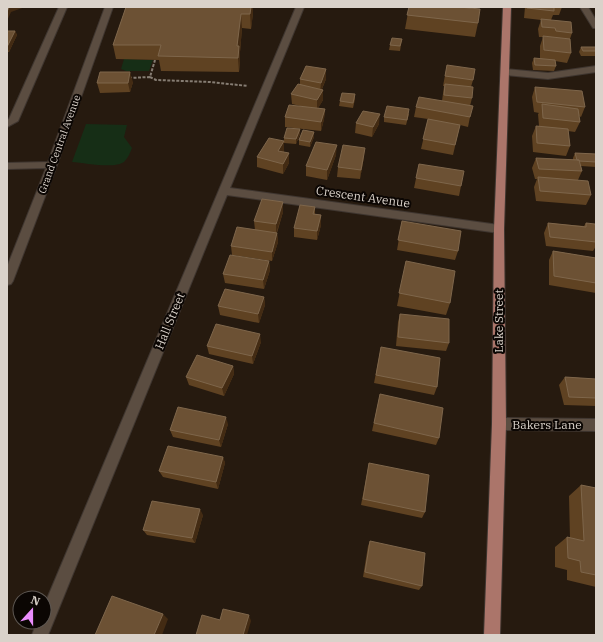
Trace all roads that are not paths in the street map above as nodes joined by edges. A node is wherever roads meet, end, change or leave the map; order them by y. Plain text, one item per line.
1 (64, 7) edge
2 (109, 7) edge
3 (300, 7) edge
4 (507, 7) edge
5 (584, 7) edge
6 (596, 26) edge
7 (596, 69) edge
8 (505, 72) junction
9 (7, 124) edge
10 (52, 165) junction
11 (7, 166) edge
12 (223, 191) junction
13 (499, 229) junction
14 (7, 281) edge
15 (499, 424) junction
16 (596, 425) edge
17 (40, 635) edge
18 (492, 635) edge

1 - 9 street
2 - 10 street, Grand Central Avenue
3 - 12 street, Hall Street
4 - 8 main road, Lake Street
5 - 6 street
7 - 8 street
8 - 13 main road, Lake Street
10 - 11 street
10 - 14 street, Grand Central Avenue
12 - 13 street, Crescent Avenue
12 - 17 street, Hall Street
13 - 15 main road, Lake Street
15 - 16 street, Bakers Lane
15 - 18 main road, Lake Street

